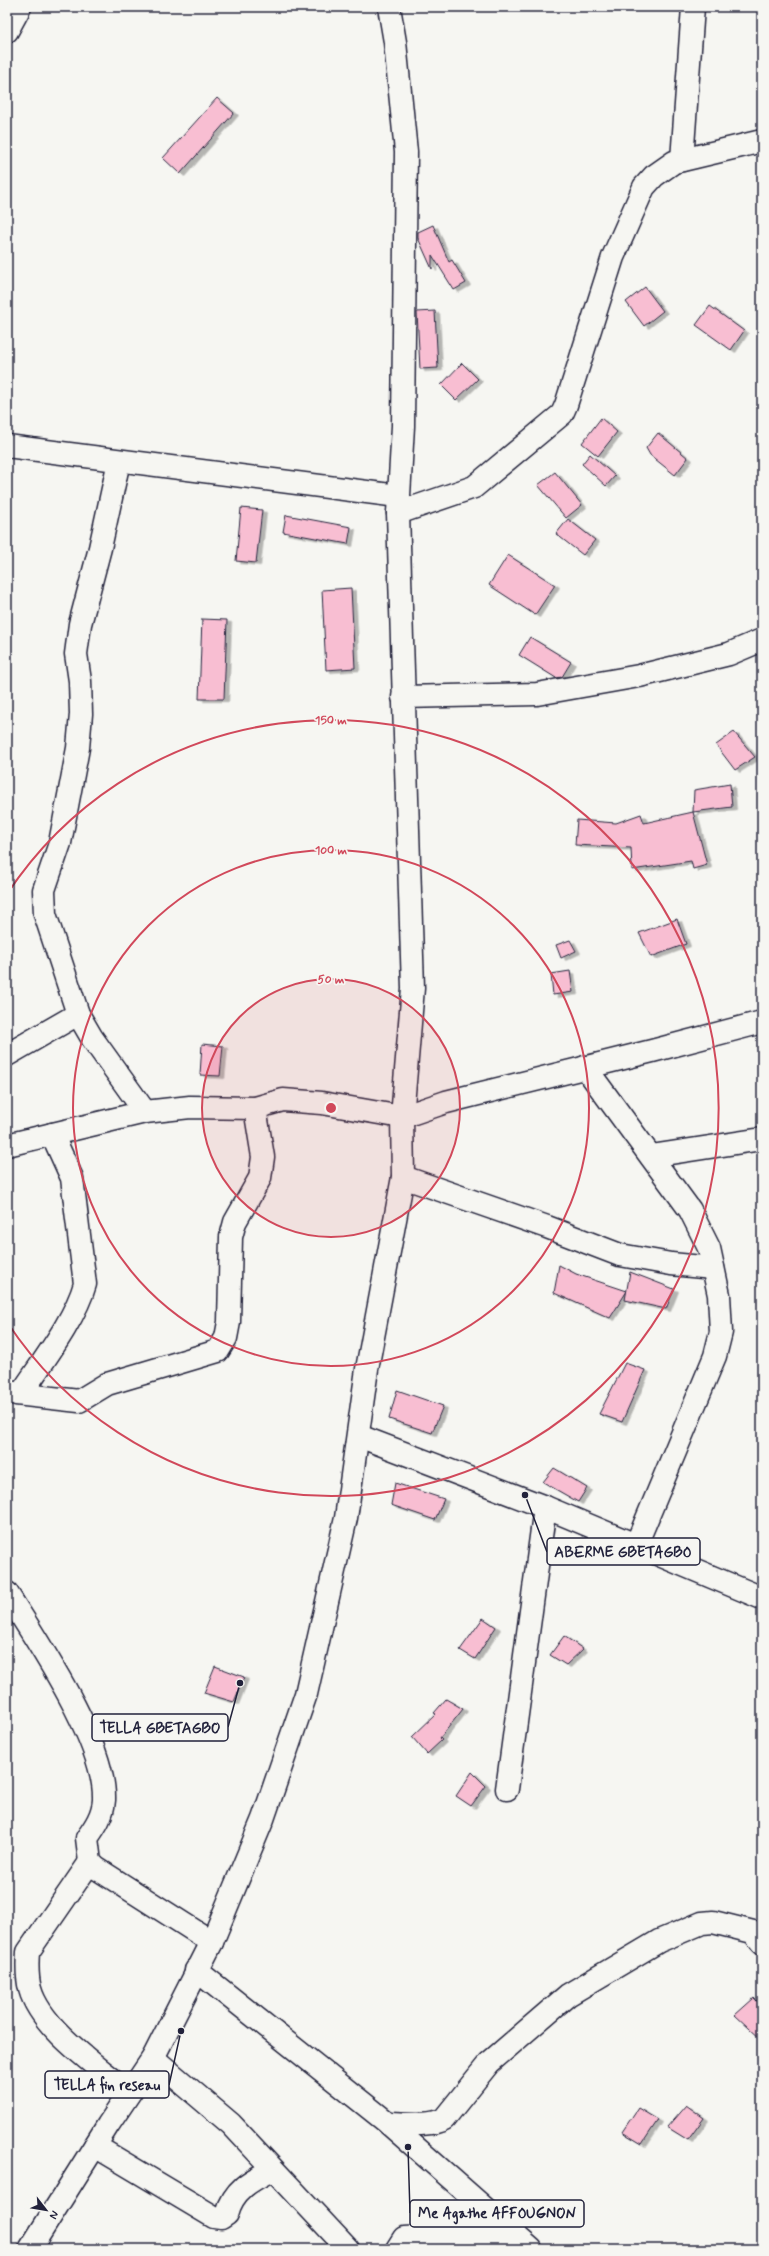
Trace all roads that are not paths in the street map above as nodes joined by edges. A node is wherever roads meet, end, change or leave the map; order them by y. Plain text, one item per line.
1 (20, 7) edge
2 (389, 7) edge
3 (693, 7) edge
4 (7, 32) edge
5 (762, 140) edge
6 (682, 160) junction
7 (7, 446) edge
8 (119, 461) junction
9 (398, 504) junction
10 (762, 640) edge
11 (403, 697) junction
12 (78, 1014) junction
13 (762, 1022) edge
14 (7, 1055) edge
15 (585, 1067) junction
16 (255, 1108) junction
17 (145, 1112) junction
18 (402, 1117) junction
19 (52, 1134) junction
20 (762, 1139) edge
21 (7, 1145) edge
22 (651, 1156) junction
23 (402, 1177) junction
24 (713, 1268) junction
25 (14, 1393) edge
26 (359, 1436) junction
27 (545, 1507) junction
28 (636, 1545) junction
29 (7, 1593) edge
30 (762, 1598) edge
31 (507, 1790) dead end
32 (90, 1862) junction
33 (212, 1942) junction
34 (762, 1943) edge
35 (196, 1970) junction
36 (153, 2058) junction
37 (129, 2093) junction
38 (388, 2123) junction
39 (95, 2146) junction
40 (272, 2170) junction
41 (514, 2235) junction
42 (34, 2247) edge
43 (348, 2249) edge
44 (397, 2249) edge
45 (531, 2249) edge

1 - 4 street
2 - 9 street
3 - 6 street
5 - 6 street
6 - 9 street
7 - 8 street
8 - 9 street
8 - 12 street
9 - 11 street
10 - 11 street
11 - 18 street
12 - 14 street
12 - 17 street
13 - 15 street
15 - 18 street
15 - 22 street
16 - 17 street
16 - 18 street
16 - 25 street
17 - 19 street
18 - 23 street
19 - 21 street
19 - 25 street
20 - 22 street
22 - 24 street
23 - 24 street
23 - 26 street
24 - 28 street
26 - 27 street
26 - 33 street
27 - 28 street
27 - 31 street
28 - 30 street
29 - 32 street
32 - 33 street
32 - 37 street
33 - 35 street
34 - 38 street
35 - 36 street
35 - 38 street
36 - 37 street
36 - 40 street
37 - 39 street
38 - 41 street
39 - 40 street
39 - 42 street
40 - 43 street
41 - 44 street
41 - 45 street

